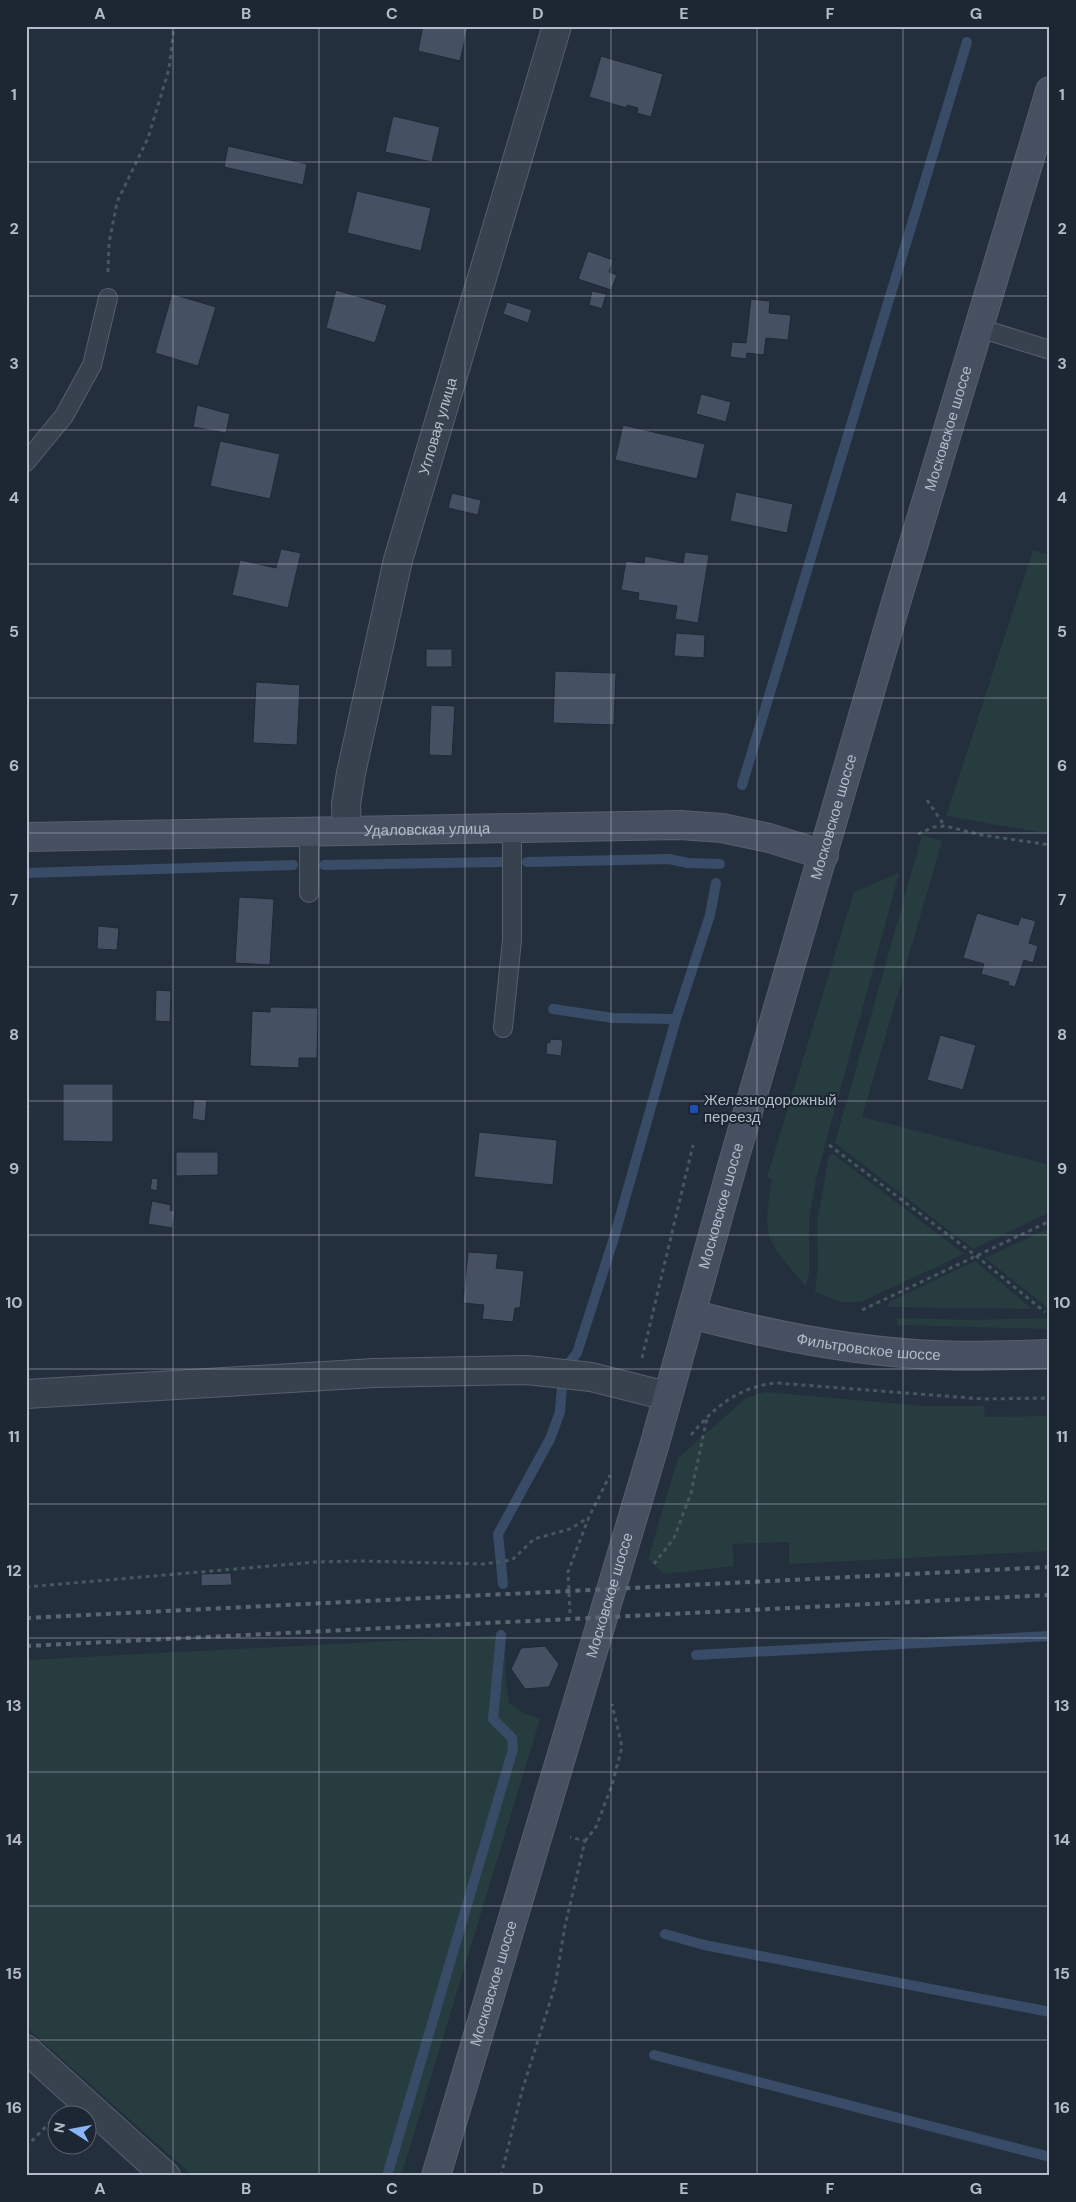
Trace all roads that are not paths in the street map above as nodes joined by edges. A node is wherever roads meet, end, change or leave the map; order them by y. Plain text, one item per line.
1 (557, 26) edge
2 (1050, 91) edge
3 (108, 298) road end
4 (978, 328) junction
5 (1050, 350) edge
6 (26, 462) edge
7 (512, 828) junction
8 (347, 831) junction
9 (309, 832) junction
10 (26, 837) edge
11 (824, 855) junction
12 (309, 893) dead end
13 (502, 1028) dead end
14 (691, 1314) junction
15 (1050, 1354) edge
16 (26, 1394) edge
17 (667, 1396) junction
18 (26, 2049) edge
19 (166, 2176) edge
20 (436, 2176) edge

1 - 8 street, Угловая улица
2 - 4 main road, Московское шоссе
3 - 6 lane
4 - 5 lane
4 - 11 main road, Московское шоссе
7 - 8 main road, Удаловская улица
7 - 11 main road, Удаловская улица
7 - 13 lane
8 - 9 main road, Удаловская улица
9 - 10 main road, Удаловская улица
9 - 12 lane
11 - 14 main road, Московское шоссе
14 - 15 main road, Фильтровское шоссе
14 - 17 main road, Московское шоссе
16 - 17 street
17 - 20 main road, Московское шоссе
18 - 19 street

